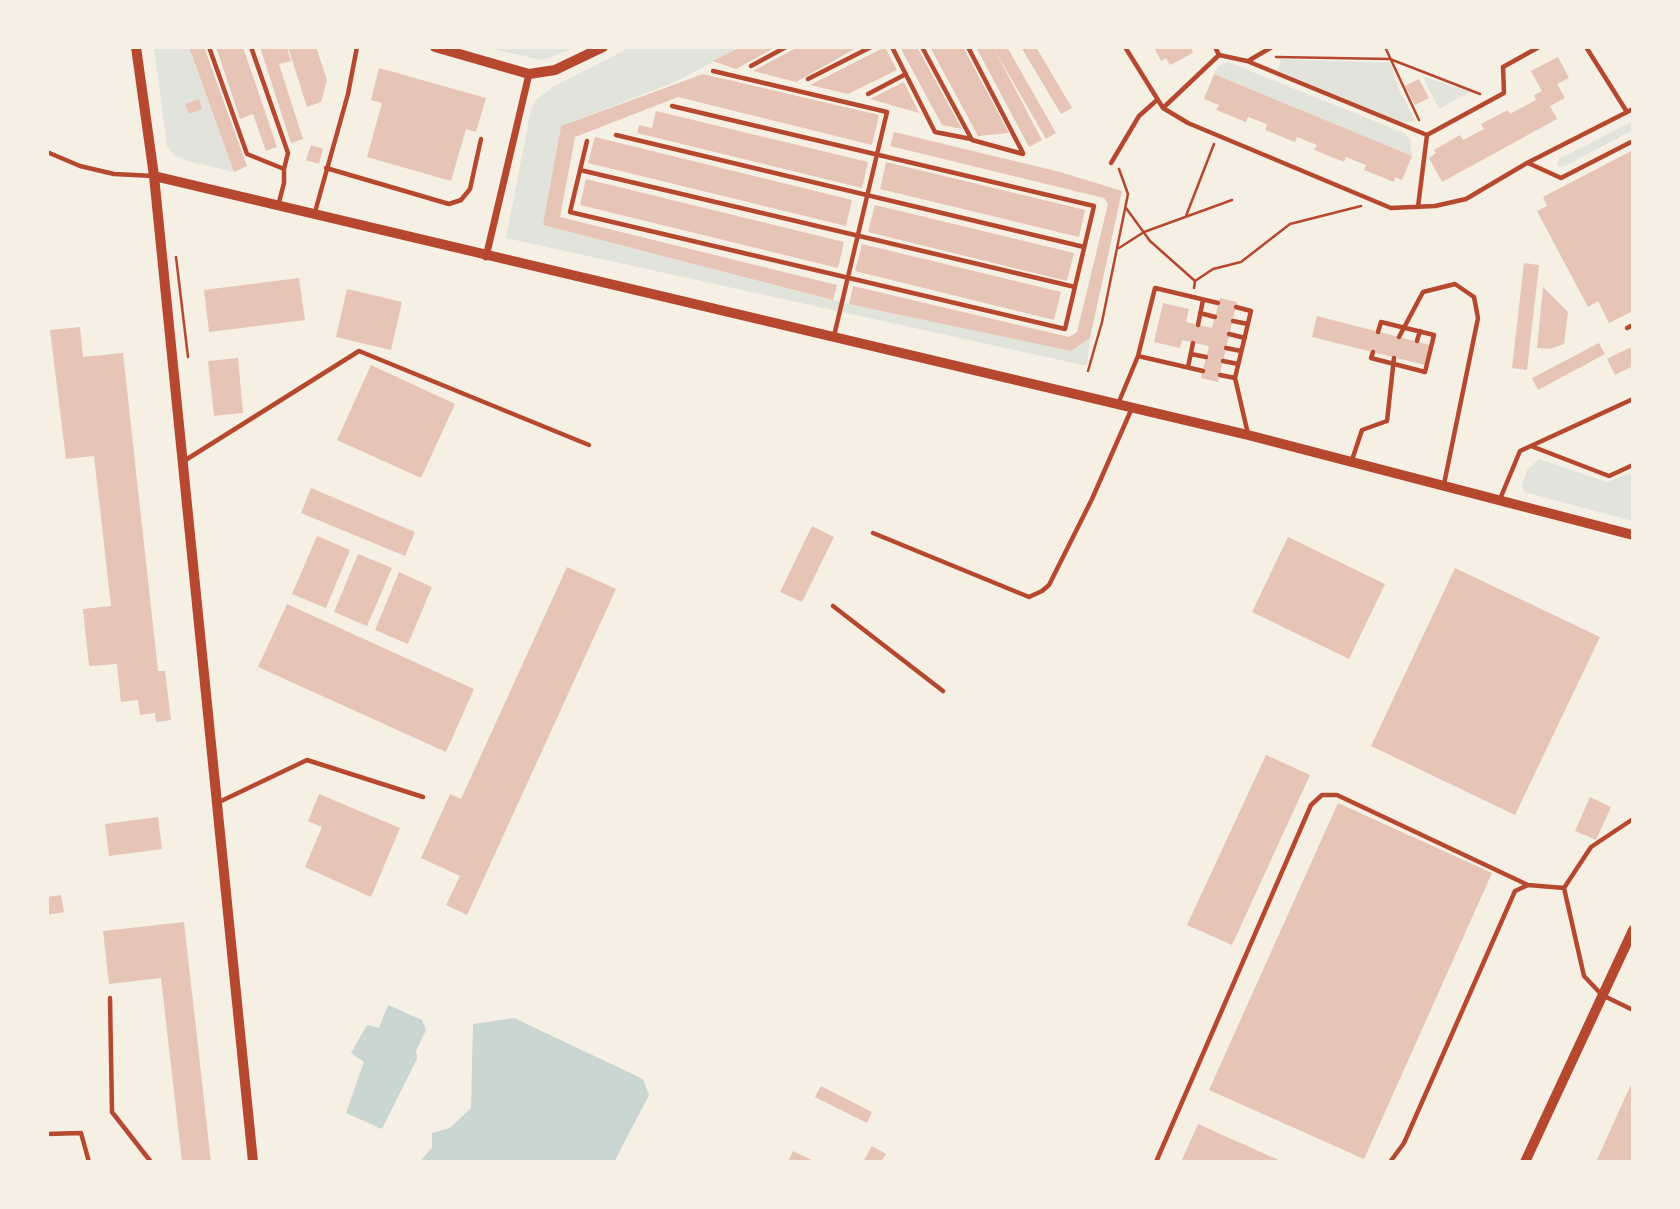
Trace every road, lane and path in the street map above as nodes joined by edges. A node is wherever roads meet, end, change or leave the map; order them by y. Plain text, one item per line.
1 (136, 47) edge
2 (209, 47) edge
3 (251, 47) edge
4 (357, 47) edge
5 (435, 47) edge
6 (603, 47) edge
7 (786, 47) edge
8 (871, 47) edge
9 (892, 47) edge
10 (922, 47) edge
11 (968, 47) edge
12 (1125, 47) edge
13 (1215, 47) edge
14 (1272, 47) edge
15 (1385, 47) edge
16 (1539, 47) edge
17 (1586, 47) edge
18 (1219, 55) junction
19 (1256, 56) junction
20 (1390, 60) junction
21 (1247, 61) junction
22 (751, 66) dead end
23 (713, 71) dead end
24 (529, 74) junction
25 (906, 74) junction
26 (808, 79) dead end
27 (868, 94) dead end
28 (1493, 99) junction
29 (1157, 100) junction
30 (672, 106) dead end
31 (1163, 108) junction
32 (1630, 111) edge
33 (616, 135) dead end
34 (1217, 135) junction
35 (1426, 135) junction
36 (481, 139) dead end
37 (972, 140) junction
38 (587, 141) dead end
39 (1633, 141) edge
40 (47, 152) edge
41 (877, 154) junction
42 (1111, 163) joint
43 (1527, 163) junction
44 (326, 168) junction
45 (284, 169) junction
46 (580, 170) junction
47 (154, 176) junction
48 (867, 196) junction
49 (1232, 200) dead end
50 (1377, 202) junction
51 (278, 206) junction
52 (1418, 207) junction
53 (1126, 208) junction
54 (314, 215) junction
55 (1186, 216) junction
56 (1144, 232) junction
57 (858, 236) junction
58 (1084, 247) junction
59 (1119, 248) junction
60 (175, 249) dead end
61 (486, 257) junction
62 (848, 278) junction
63 (1195, 281) junction
64 (1075, 287) junction
65 (1192, 297) junction
66 (1203, 300) junction
67 (1218, 303) dead end
68 (1236, 307) dead end
69 (1200, 313) junction
70 (1215, 317) dead end
71 (1233, 321) dead end
72 (1248, 324) junction
73 (1198, 325) dead end
74 (1402, 327) junction
75 (1420, 331) junction
76 (1378, 332) dead end
77 (1230, 334) dead end
78 (834, 337) junction
79 (1399, 337) dead end
80 (1245, 338) junction
81 (1417, 341) dead end
82 (1193, 343) dead end
83 (1226, 348) dead end
84 (1241, 351) junction
85 (1373, 352) dead end
86 (1191, 354) junction
87 (1138, 356) junction
88 (188, 357) dead end
89 (1206, 357) dead end
90 (1393, 360) junction
91 (1223, 361) dead end
92 (1238, 365) junction
93 (1188, 367) junction
94 (1088, 371) dead end
95 (1203, 371) dead end
96 (1220, 374) dead end
97 (1235, 378) junction
98 (1633, 399) edge
99 (1118, 404) junction
100 (1132, 408) junction
101 (1248, 435) junction
102 (589, 445) dead end
103 (1530, 446) junction
104 (1352, 460) junction
105 (183, 461) junction
106 (1633, 465) edge
107 (1444, 485) junction
108 (1500, 499) junction
109 (873, 533) dead end
110 (1633, 535) edge
111 (834, 606) dead end
112 (943, 691) dead end
113 (423, 797) dead end
114 (216, 803) junction
115 (1633, 819) edge
116 (1528, 885) junction
117 (1564, 888) junction
118 (1633, 930) edge
119 (1602, 995) junction
120 (110, 998) dead end
121 (1633, 1010) edge
122 (47, 1134) edge
123 (89, 1162) edge
124 (151, 1162) edge
125 (253, 1162) edge
126 (1156, 1162) edge
127 (1390, 1162) edge
128 (1525, 1162) edge

1 - 47 street
2 - 45 lane
3 - 45 lane
4 - 44 lane
5 - 24 street
6 - 24 street
7 - 22 lane
8 - 26 lane
9 - 25 lane
10 - 37 lane
11 - 37 lane
12 - 29 lane
13 - 18 lane
14 - 19 lane
15 - 20 path
16 - 28 lane
17 - 32 lane
18 - 21 lane
18 - 31 lane
19 - 20 path
19 - 21 lane
20 - 28 path
20 - 35 path
21 - 35 lane
23 - 41 lane
24 - 61 street
25 - 27 lane
25 - 37 lane
28 - 35 lane
29 - 31 lane
29 - 42 lane
30 - 41 lane
31 - 34 lane
32 - 43 lane
33 - 48 lane
34 - 50 lane
34 - 55 path
35 - 52 lane
36 - 44 lane
38 - 46 lane
39 - 43 lane
40 - 47 lane
41 - 48 lane
41 - 58 lane
42 - 53 path
43 - 52 lane
44 - 54 lane
45 - 51 lane
46 - 57 lane
46 - 62 lane
47 - 51 street
47 - 105 street
48 - 57 lane
48 - 58 lane
49 - 55 path
50 - 52 lane
50 - 63 path
51 - 54 street
53 - 56 path
53 - 59 path
54 - 61 street
55 - 56 path
56 - 59 path
56 - 63 path
57 - 62 lane
57 - 64 lane
58 - 64 lane
59 - 94 path
60 - 88 path
61 - 78 street
62 - 64 lane
62 - 78 lane
63 - 65 path
65 - 66 lane
65 - 87 lane
66 - 67 lane
66 - 69 lane
68 - 72 lane
69 - 70 lane
69 - 73 lane
71 - 72 lane
72 - 80 lane
74 - 75 lane
74 - 76 lane
74 - 79 lane
74 - 107 lane
75 - 81 lane
75 - 90 lane
77 - 80 lane
78 - 99 street
80 - 84 lane
82 - 86 lane
83 - 84 lane
84 - 92 lane
85 - 90 lane
86 - 89 lane
86 - 93 lane
87 - 93 lane
87 - 99 lane
90 - 104 lane
91 - 92 lane
92 - 97 lane
93 - 95 lane
96 - 97 lane
97 - 101 lane
98 - 103 lane
99 - 100 street
100 - 101 street
100 - 109 lane
101 - 104 street
102 - 105 lane
103 - 106 lane
103 - 108 lane
104 - 107 street
105 - 114 street
107 - 108 street
108 - 110 street
111 - 112 lane
113 - 114 lane
114 - 125 street
115 - 117 lane
116 - 117 lane
116 - 126 lane
116 - 127 lane
117 - 119 lane
118 - 119 street
119 - 121 lane
119 - 128 street
120 - 124 lane
122 - 123 lane

